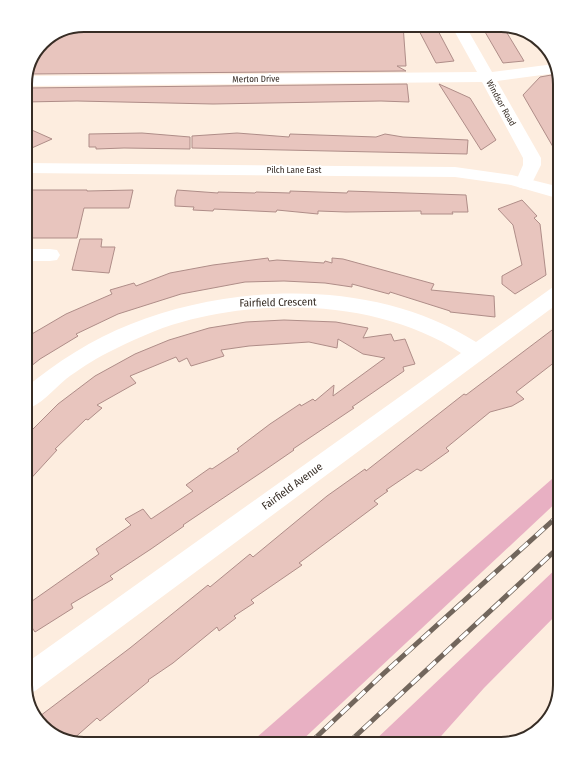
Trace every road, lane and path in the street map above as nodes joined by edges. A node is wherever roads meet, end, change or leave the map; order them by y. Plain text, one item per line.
1 (462, 32) edge
2 (551, 70) edge
3 (487, 77) junction
4 (32, 81) edge
5 (32, 168) edge
6 (524, 183) junction
7 (553, 192) edge
8 (32, 255) edge
9 (50, 255) dead end
10 (553, 297) edge
11 (475, 352) junction
12 (32, 395) edge
13 (32, 676) edge

1 - 3 street, Windsor Road
2 - 3 street, Merton Drive
3 - 4 street, Merton Drive
3 - 6 street, Windsor Road
5 - 6 street, Pilch Lane East
6 - 7 street, Pilch Lane East
8 - 9 street
10 - 11 street, Fairfield Avenue
11 - 12 street, Fairfield Crescent
11 - 13 street, Fairfield Avenue

